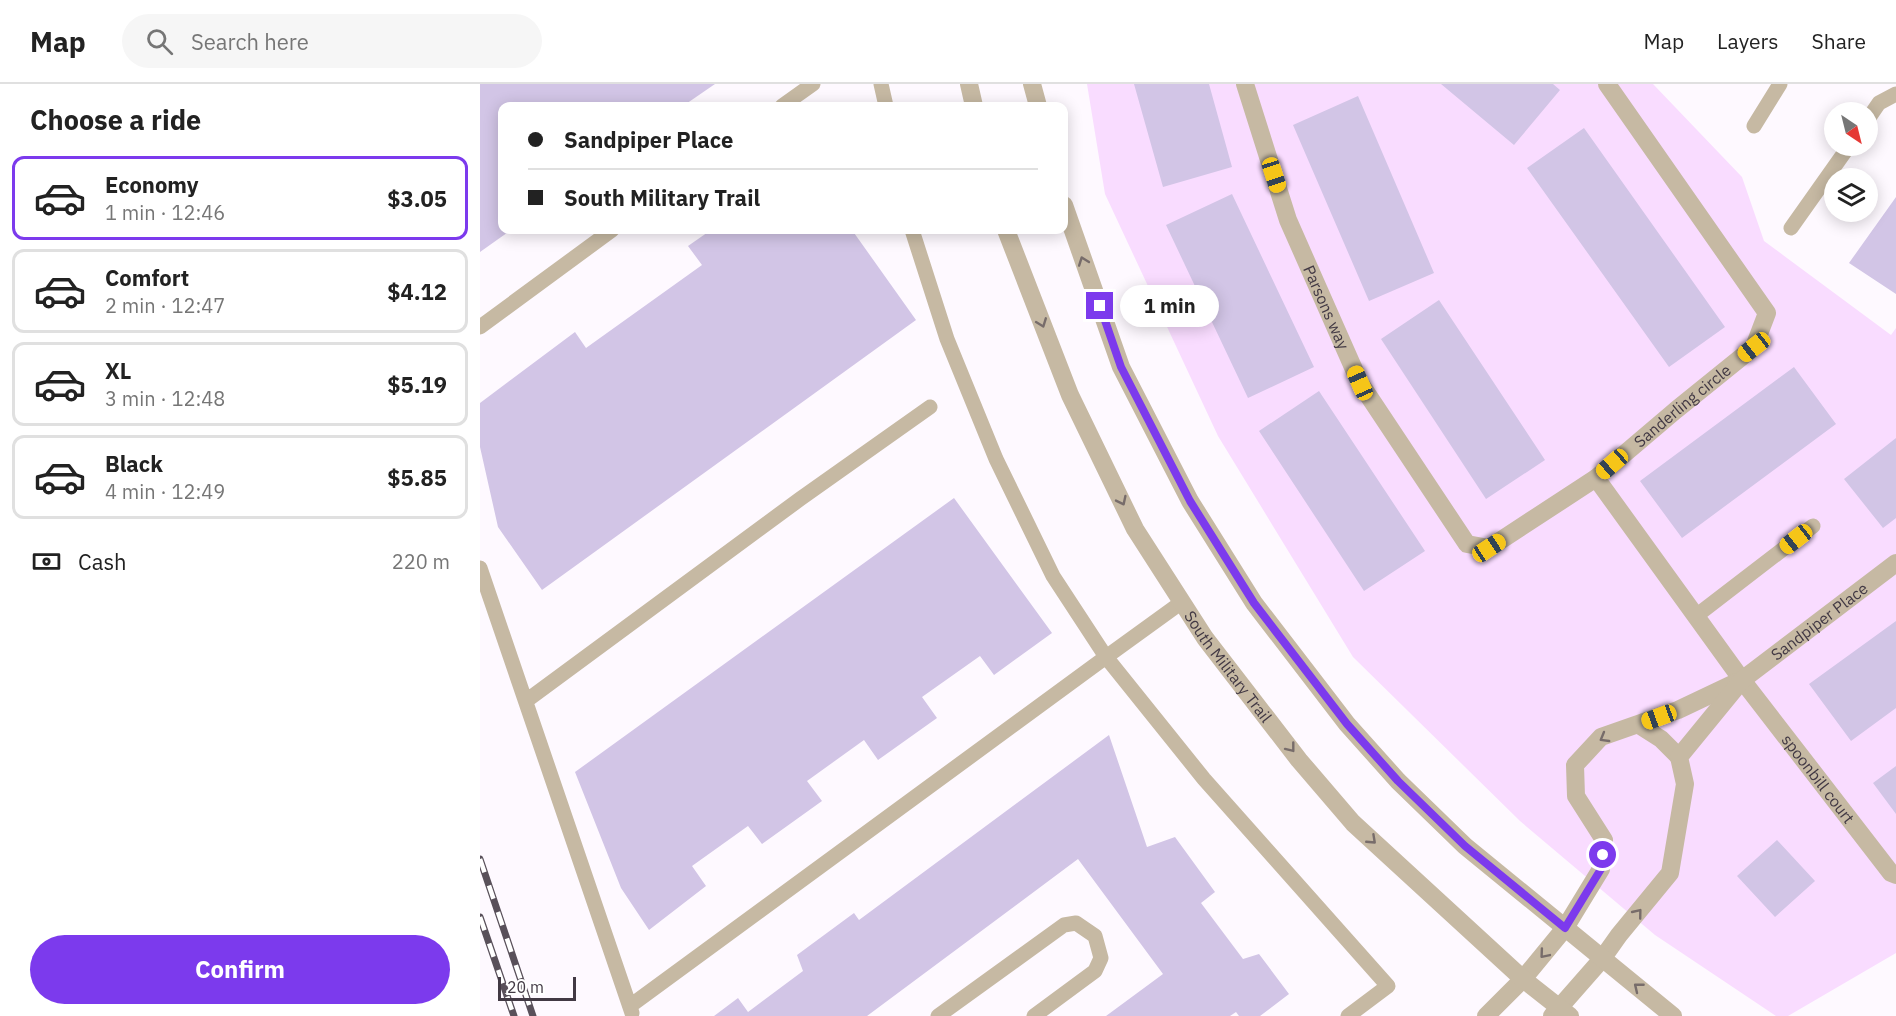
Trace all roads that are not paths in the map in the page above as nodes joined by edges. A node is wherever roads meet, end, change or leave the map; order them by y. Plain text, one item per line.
1 (813, 84) edge
2 (881, 84) edge
3 (969, 84) edge
4 (1032, 84) edge
5 (1245, 84) edge
6 (1607, 84) edge
7 (1780, 84) edge
8 (1896, 94) edge
9 (788, 102) edge
10 (885, 102) edge
11 (973, 102) edge
12 (1037, 102) edge
13 (1878, 104) edge
14 (1754, 126) dead end
15 (1842, 156) edge
16 (1068, 216) edge
17 (1791, 228) dead end
18 (607, 234) edge
19 (913, 234) edge
20 (1008, 234) edge
21 (480, 327) edge
22 (930, 407) dead end
23 (1596, 478) junction
24 (1813, 526) dead end
25 (1467, 544) joint
26 (1896, 563) edge
27 (480, 568) edge
28 (1182, 602) junction
29 (1696, 616) junction
30 (1106, 657) junction
31 (1742, 680) junction
32 (526, 701) junction
33 (1639, 725) junction
34 (1679, 757) junction
35 (1896, 875) edge
36 (1565, 928) junction
37 (1602, 959) junction
38 (1523, 979) junction
39 (631, 1011) edge
40 (1561, 1013) edge
41 (938, 1016) edge
42 (1034, 1016) edge
43 (1348, 1016) edge
44 (1486, 1016) edge
45 (1673, 1016) edge

1 - 9 lane
2 - 10 lane
3 - 11 street
4 - 12 street
5 - 25 street, Parsons way
6 - 23 street, Sanderling circle
7 - 14 lane
8 - 13 lane
15 - 17 lane
36 -> 16 street
18 - 21 lane
19 - 30 lane
20 -> 28 street, South Military Trail
22 - 32 lane
23 - 25 street, Sanderling circle
23 - 29 street, spoonbill court
24 - 29 lane
26 - 31 street, Sandpiper Place
27 - 32 lane
28 - 30 lane
28 -> 38 street, South Military Trail
29 - 31 street, spoonbill court
30 - 39 lane
30 - 43 lane
31 - 33 street, Sandpiper Place
31 - 34 street, Sandpiper Place
31 - 35 street, spoonbill court
32 - 39 lane
33 - 34 street
33 -> 36 street, Sandpiper Place
37 -> 34 street
36 - 37 street
36 -> 38 street, Sandpiper Place
37 - 40 street
45 -> 37 street
38 - 40 street, South Military Trail
38 - 44 street, Sandpiper Place
41 - 42 lane

